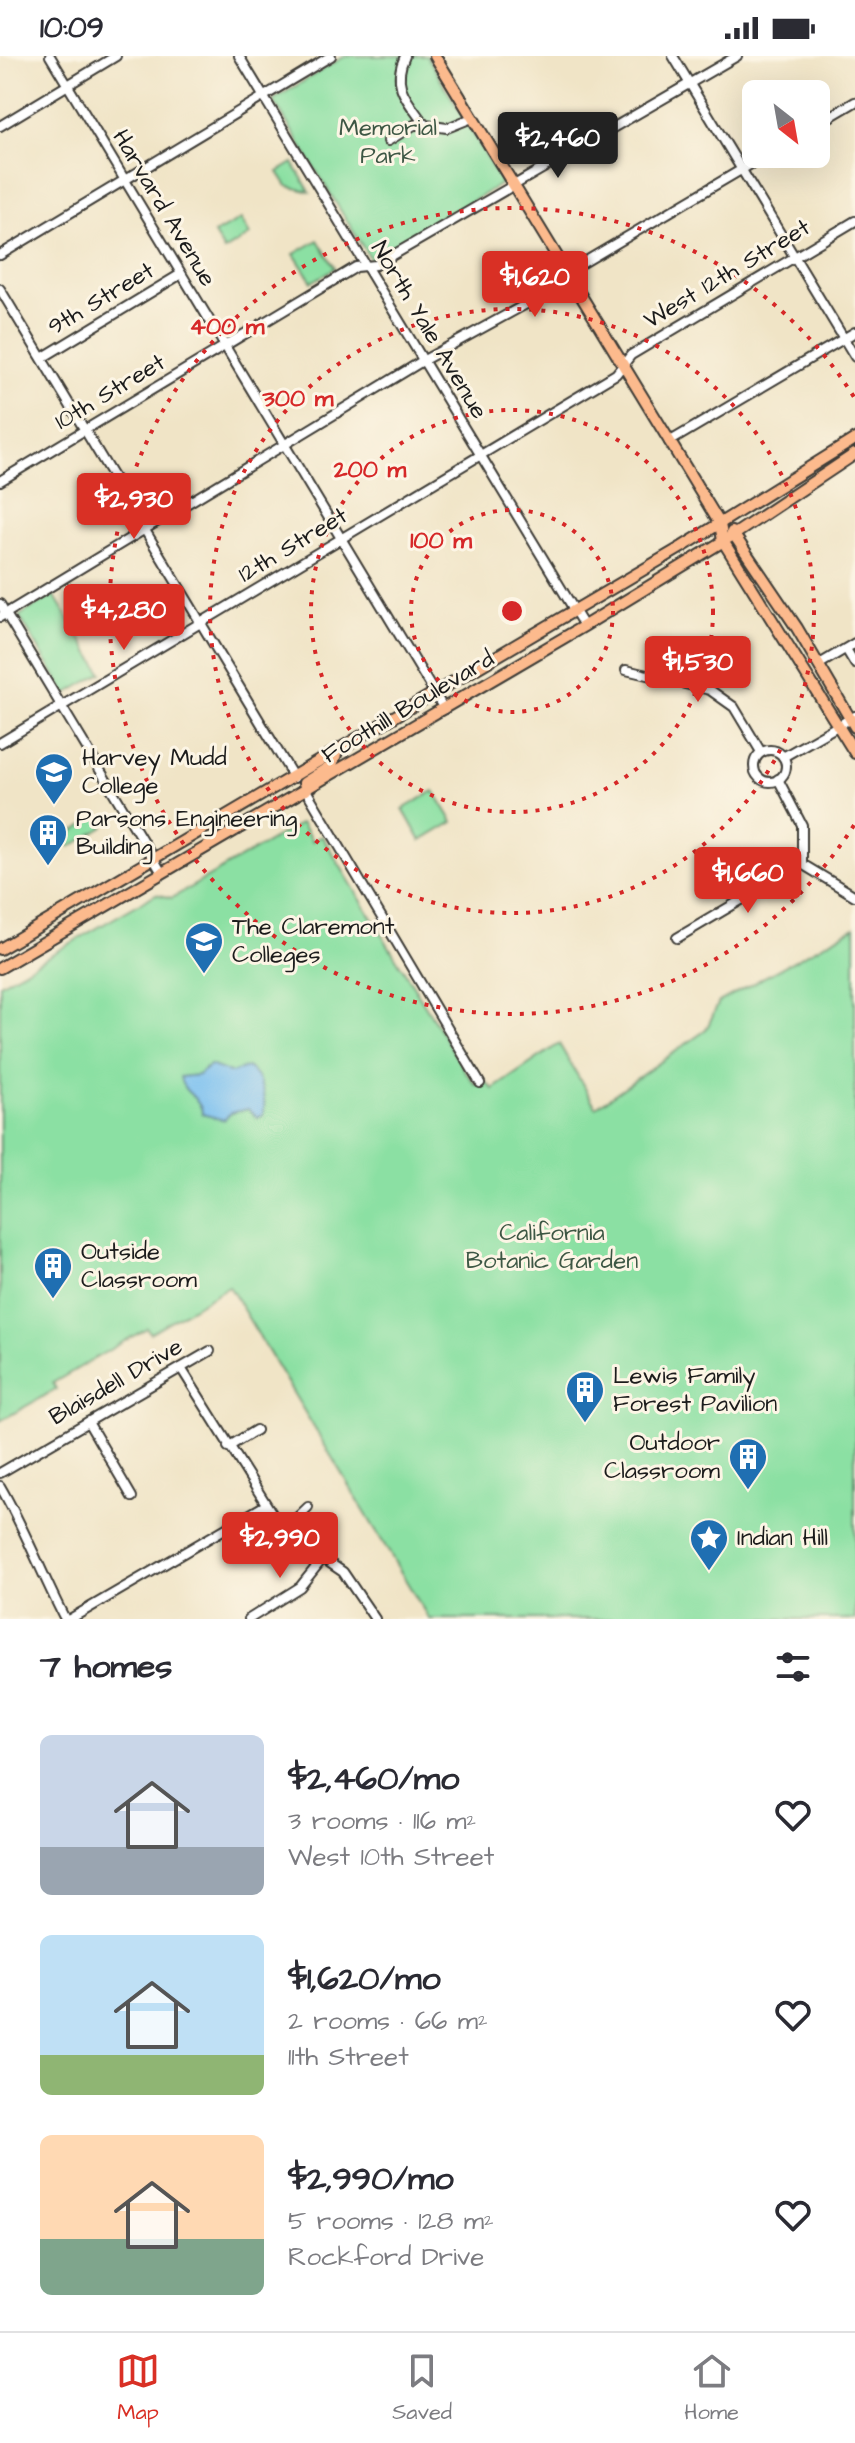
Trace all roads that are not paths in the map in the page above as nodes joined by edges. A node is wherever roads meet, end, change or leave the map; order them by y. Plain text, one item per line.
1 (50, 56) edge
2 (116, 56) edge
3 (239, 56) edge
4 (331, 56) edge
5 (405, 56) edge
6 (435, 56) edge
7 (673, 56) edge
8 (737, 56) edge
9 (690, 84) junction
10 (68, 85) junction
11 (264, 97) junction
12 (855, 102) edge
13 (830, 117) edge
14 (472, 118) junction
15 (425, 125) junction
16 (0, 126) edge
17 (388, 141) dead end
18 (742, 169) junction
19 (125, 181) junction
20 (514, 185) junction
21 (855, 221) edge
22 (0, 255) edge
23 (795, 257) junction
24 (366, 265) junction
25 (181, 274) junction
26 (569, 276) junction
27 (0, 289) edge
28 (855, 332) edge
29 (844, 338) junction
30 (225, 346) junction
31 (855, 357) edge
32 (42, 358) junction
33 (424, 360) junction
34 (622, 365) junction
35 (86, 430) junction
36 (855, 439) edge
37 (669, 442) junction
38 (284, 444) junction
39 (481, 455) junction
40 (852, 456) edge
41 (0, 481) edge
42 (720, 524) junction
43 (145, 529) junction
44 (735, 534) junction
45 (342, 540) junction
46 (723, 541) junction
47 (0, 604) edge
48 (574, 611) junction
49 (3, 615) edge
50 (202, 623) junction
51 (584, 626) junction
52 (855, 643) edge
53 (846, 649) junction
54 (855, 664) edge
55 (818, 665) junction
56 (626, 670) dead end
57 (435, 694) junction
58 (63, 708) junction
59 (444, 709) junction
60 (853, 721) edge
61 (839, 726) junction
62 (0, 746) edge
63 (337, 752) junction
64 (761, 752) junction
65 (855, 753) edge
66 (783, 757) junction
67 (294, 778) junction
68 (778, 779) junction
69 (306, 790) junction
70 (258, 818) junction
71 (154, 860) junction
72 (802, 864) junction
73 (162, 873) junction
74 (855, 896) edge
75 (677, 938) dead end
76 (0, 949) edge
77 (0, 968) edge
78 (480, 1083) dead end
79 (210, 1351) dead end
80 (181, 1368) junction
81 (88, 1422) junction
82 (256, 1430) dead end
83 (228, 1447) junction
84 (0, 1473) edge
85 (0, 1486) edge
86 (132, 1497) dead end
87 (264, 1506) junction
88 (308, 1507) dead end
89 (283, 1531) junction
90 (324, 1557) junction
91 (265, 1610) junction
92 (67, 1619) edge
93 (249, 1619) edge
94 (271, 1619) edge
95 (375, 1619) edge

1 - 10 street, Harvard Avenue
2 - 10 street
3 - 11 street, North Yale Avenue
4 - 11 street
5 - 15 street
6 - 14 main road
7 - 9 street
8 - 9 street, 10th Street
9 - 18 street
9 - 20 street, 10th Street
10 - 16 street
10 - 19 street, Harvard Avenue
11 - 19 street
11 - 24 street, North Yale Avenue
12 - 13 street
14 - 15 street
14 - 20 main road
15 - 17 street
18 - 23 street
18 - 26 street
19 - 22 street
19 - 25 street, Harvard Avenue
20 - 24 street, 10th Street
20 - 26 main road
21 - 23 street, West 12th Street
23 - 29 street
23 - 34 street, West 12th Street
24 - 30 street, 10th Street
24 - 33 street, North Yale Avenue
25 - 30 street, Harvard Avenue
25 - 32 street, 9th Street
26 - 33 street
26 - 34 main road
27 - 32 street
28 - 29 street
29 - 31 street
29 - 37 street
30 - 35 street, 10th Street
30 - 38 street, Harvard Avenue
32 - 35 street
33 - 38 street
33 - 39 street, North Yale Avenue
34 - 37 main road
34 - 39 street, 12th Street
35 - 41 street, 10th Street
35 - 43 street
36 - 42 main road, Foothill Boulevard
37 - 42 main road
38 - 43 street
38 - 45 street, Harvard Avenue
39 - 45 street, 12th Street
39 - 48 street, North Yale Avenue
40 - 44 main road, Foothill Boulevard
42 - 44 main road
42 - 46 main road
42 - 48 main road, Foothill Boulevard
43 - 49 street
43 - 50 street
44 - 46 main road, Foothill Boulevard
44 - 55 main road
45 - 50 street, 12th Street
45 - 57 street, Harvard Avenue
46 - 51 main road, Foothill Boulevard
46 - 61 main road
47 - 49 street
48 - 51 street, North Yale Avenue
48 - 57 main road, Foothill Boulevard
49 - 58 street
50 - 58 street, 12th Street
50 - 67 street
51 - 59 main road, Foothill Boulevard
52 - 53 street
53 - 54 street
53 - 55 street
55 - 60 main road
56 - 64 street
57 - 59 street, Harvard Avenue
57 - 63 main road, Foothill Boulevard
58 - 62 street, 12th Street
58 - 71 street
59 - 69 main road, Foothill Boulevard
60 - 61 street
61 - 65 main road
61 - 66 street
63 - 67 main road, Foothill Boulevard
63 - 69 main road
64 - 66 street
64 - 68 street
66 - 68 street
67 - 70 main road
67 - 71 main road, Foothill Boulevard
68 - 72 street
69 - 70 main road
69 - 78 street
70 - 73 main road
71 - 73 street
71 - 76 main road, Foothill Boulevard
72 - 74 street
72 - 75 street
73 - 77 main road
79 - 80 street, Blaisdell Drive
80 - 81 street, Blaisdell Drive
80 - 83 street
81 - 84 street, Blaisdell Drive
81 - 86 street
82 - 83 street
83 - 87 street
85 - 92 street
87 - 89 street
87 - 92 street
88 - 89 street
89 - 90 street
90 - 91 street
90 - 95 street
91 - 93 street
91 - 94 street

